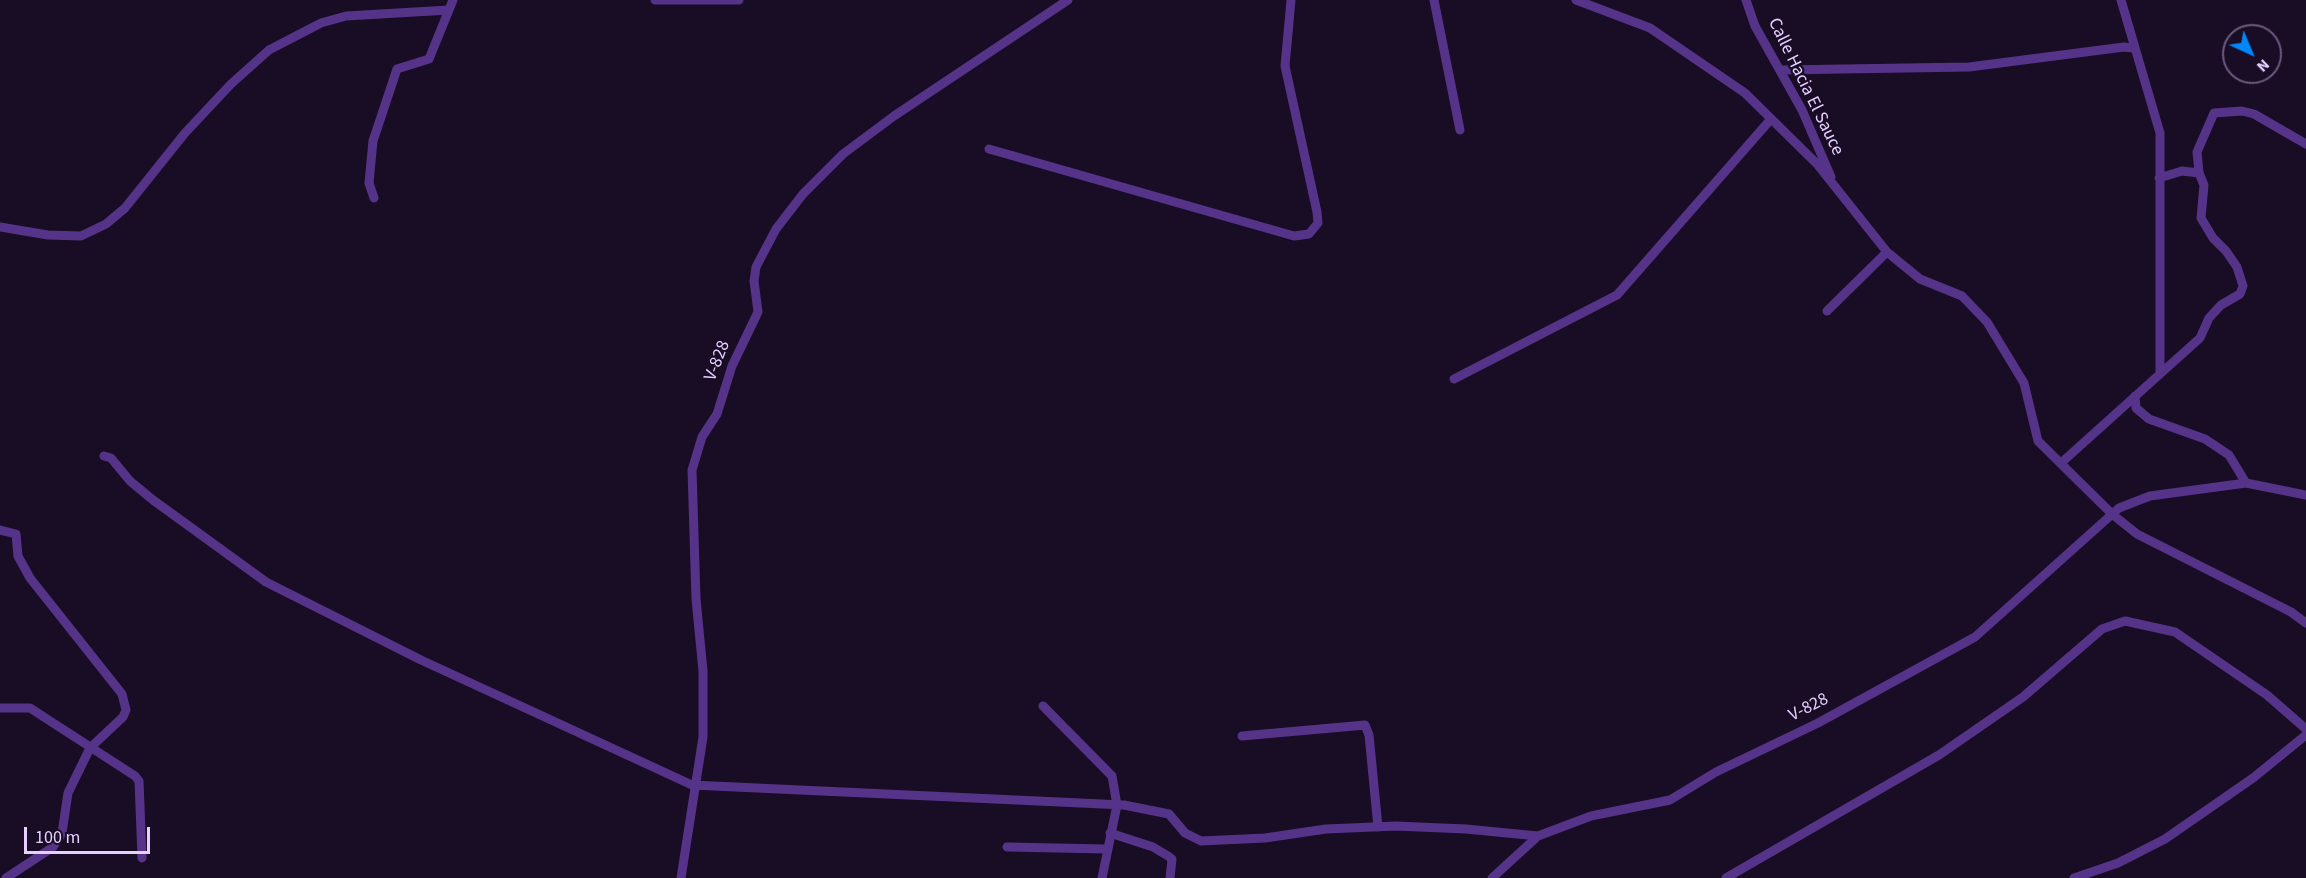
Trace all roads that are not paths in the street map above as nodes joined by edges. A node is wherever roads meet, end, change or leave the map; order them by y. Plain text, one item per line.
1 (453, 0) edge
2 (655, 0) edge
3 (740, 0) edge
4 (1068, 0) edge
5 (1292, 0) edge
6 (1434, 0) edge
7 (1576, 0) edge
8 (1746, 0) edge
9 (2121, 0) edge
10 (448, 10) junction
11 (2133, 48) junction
12 (1780, 70) junction
13 (1771, 119) junction
14 (1460, 130) dead end
15 (2306, 144) edge
16 (989, 149) dead end
17 (2199, 173) junction
18 (2159, 178) junction
19 (1836, 188) junction
20 (374, 198) dead end
21 (0, 227) edge
22 (1887, 252) junction
23 (1827, 311) dead end
24 (2160, 374) junction
25 (1454, 380) dead end
26 (2135, 396) junction
27 (104, 456) dead end
28 (2061, 463) junction
29 (2246, 483) junction
30 (2306, 495) edge
31 (2112, 514) junction
32 (0, 530) edge
33 (2306, 623) edge
34 (1043, 706) dead end
35 (0, 708) edge
36 (2306, 729) edge
37 (2306, 735) edge
38 (1242, 736) dead end
39 (90, 748) junction
40 (697, 785) junction
41 (1117, 805) junction
42 (1378, 827) junction
43 (1110, 833) junction
44 (1538, 837) junction
45 (1007, 847) dead end
46 (1107, 849) junction
47 (142, 858) dead end
48 (3, 878) edge
49 (681, 878) edge
50 (1102, 878) edge
51 (1170, 878) edge
52 (1492, 878) edge
53 (1726, 878) edge
54 (2074, 878) edge

1 - 10 street
2 - 3 street
4 - 40 street, V-828
5 - 16 street
6 - 14 street
7 - 13 street
8 - 12 street, Calle Hacia El Sauce
9 - 11 street
10 - 20 street
10 - 21 street
11 - 12 street
11 - 18 street
12 - 19 street, Calle Hacia El Sauce
13 - 19 street
13 - 25 street
15 - 17 street
17 - 18 street
17 - 24 street
18 - 24 street
19 - 22 street
22 - 23 street
22 - 28 street
24 - 26 street
26 - 28 street
26 - 29 street
27 - 40 street
28 - 31 street
29 - 30 street, V-828
29 - 31 street, V-828
31 - 33 street
31 - 44 street, V-828
32 - 39 street
34 - 41 street
35 - 39 street
36 - 53 street
37 - 54 street
38 - 42 street
39 - 47 street
39 - 48 street
40 - 41 street
40 - 49 street, V-828
41 - 42 street
41 - 43 street
42 - 44 street
43 - 46 street
43 - 51 street
44 - 52 street, V-828
45 - 46 street
46 - 50 street

